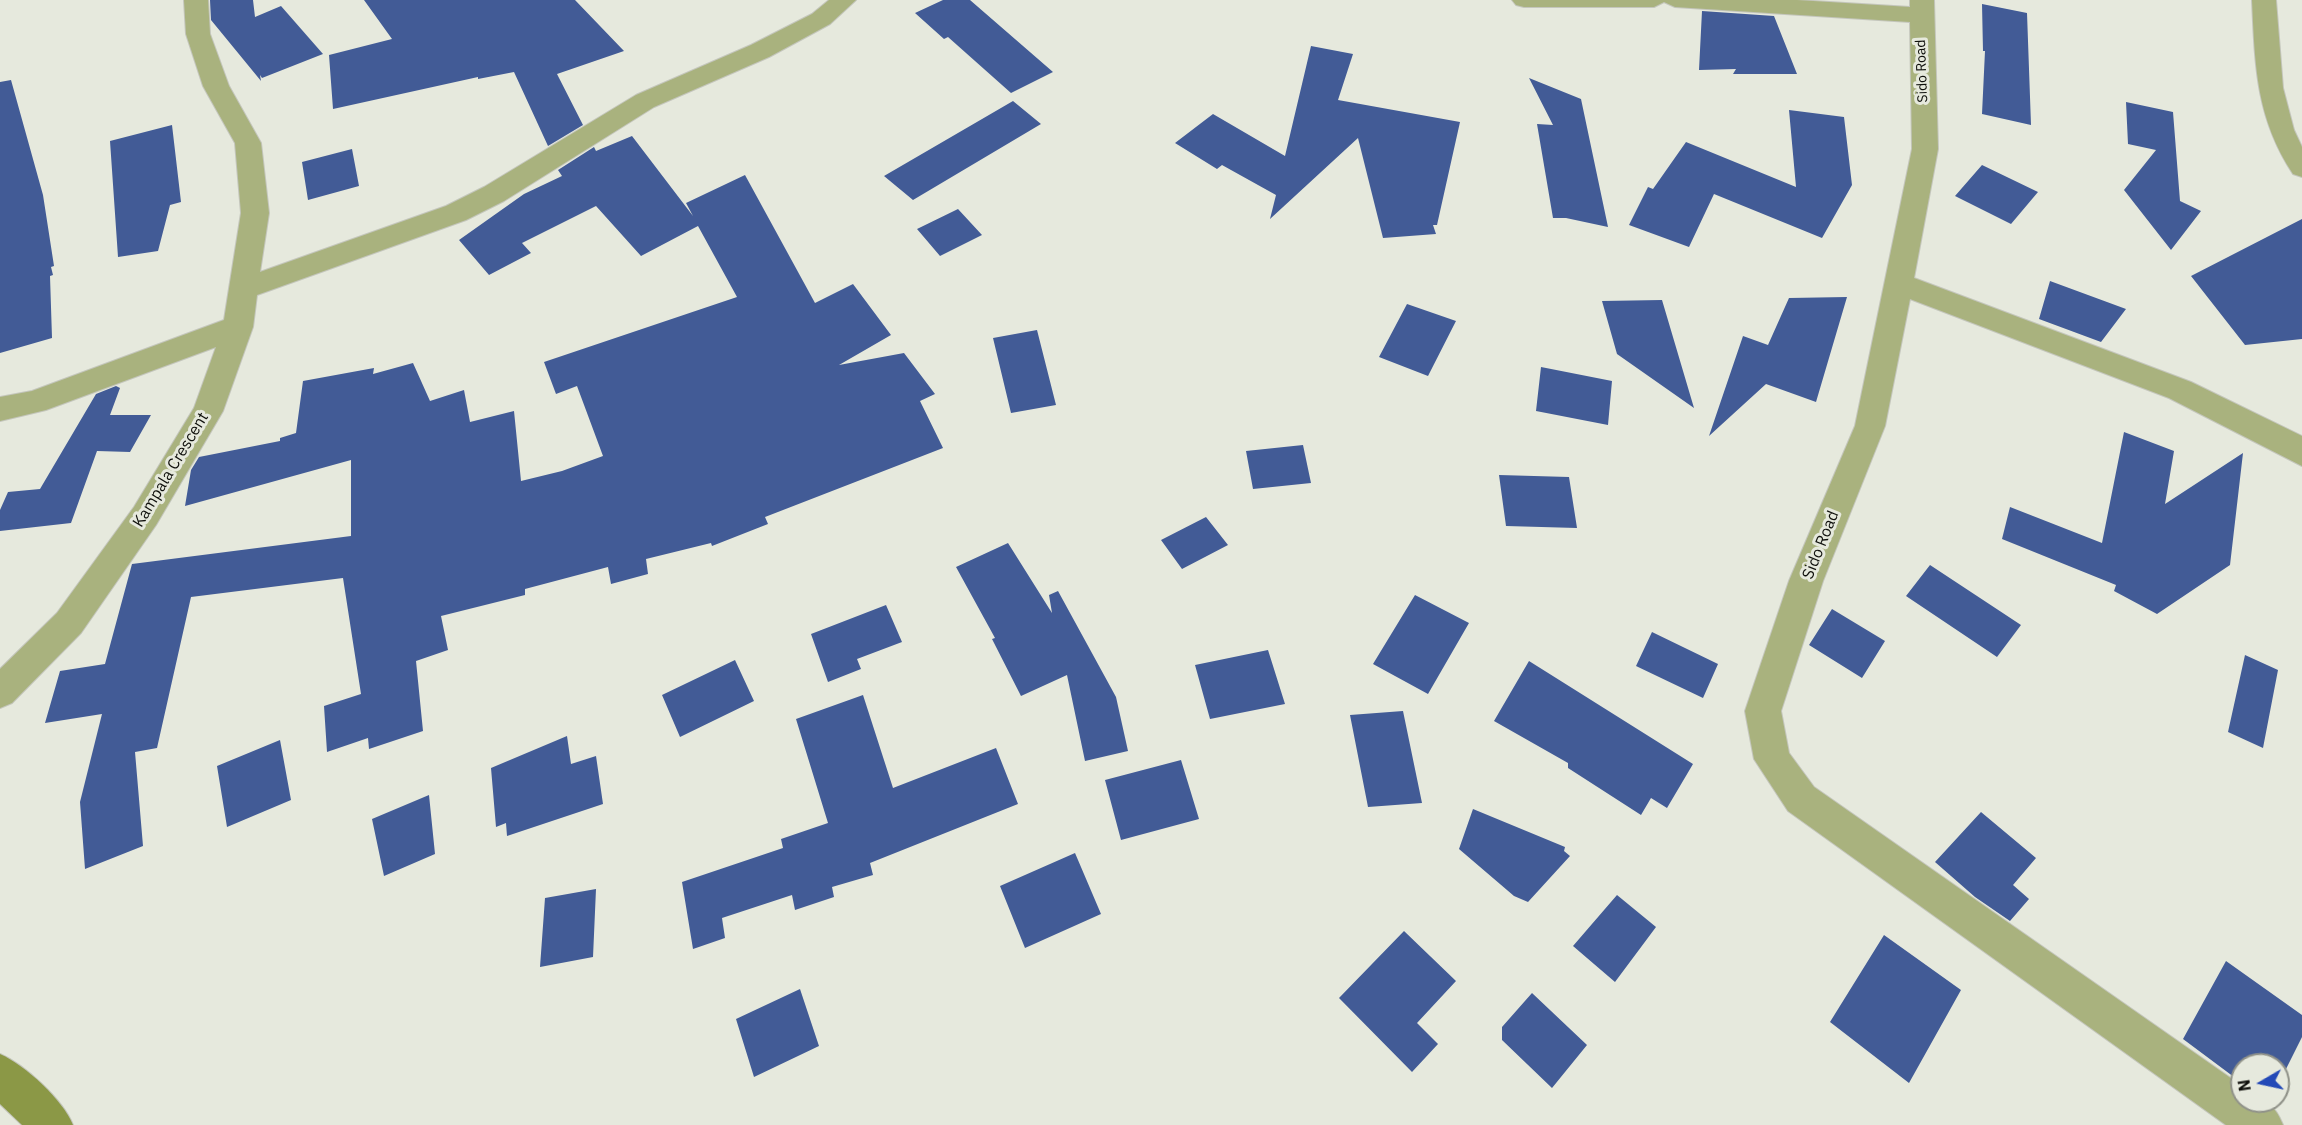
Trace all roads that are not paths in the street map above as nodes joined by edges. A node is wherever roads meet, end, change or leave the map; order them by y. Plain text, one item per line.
1 (196, 0) edge
2 (844, 0) edge
3 (1524, 0) edge
4 (1653, 0) edge
5 (1676, 0) edge
6 (2264, 0) edge
7 (1921, 7) edge
8 (2302, 168) edge
9 (1899, 284) junction
10 (243, 289) junction
11 (238, 327) junction
12 (0, 410) edge
13 (2302, 453) edge
14 (0, 692) edge
15 (0, 1076) edge
16 (52, 1125) edge
17 (2262, 1125) edge

1 - 10 street, Kampala Crescent
2 - 10 street
3 - 4 street
5 - 7 street
6 - 8 street
7 - 9 street, Sido Road
9 - 13 street
9 - 17 street, Sido Road
10 - 11 street, Kampala Crescent
11 - 12 street
11 - 14 street, Kampala Crescent
15 - 16 street

